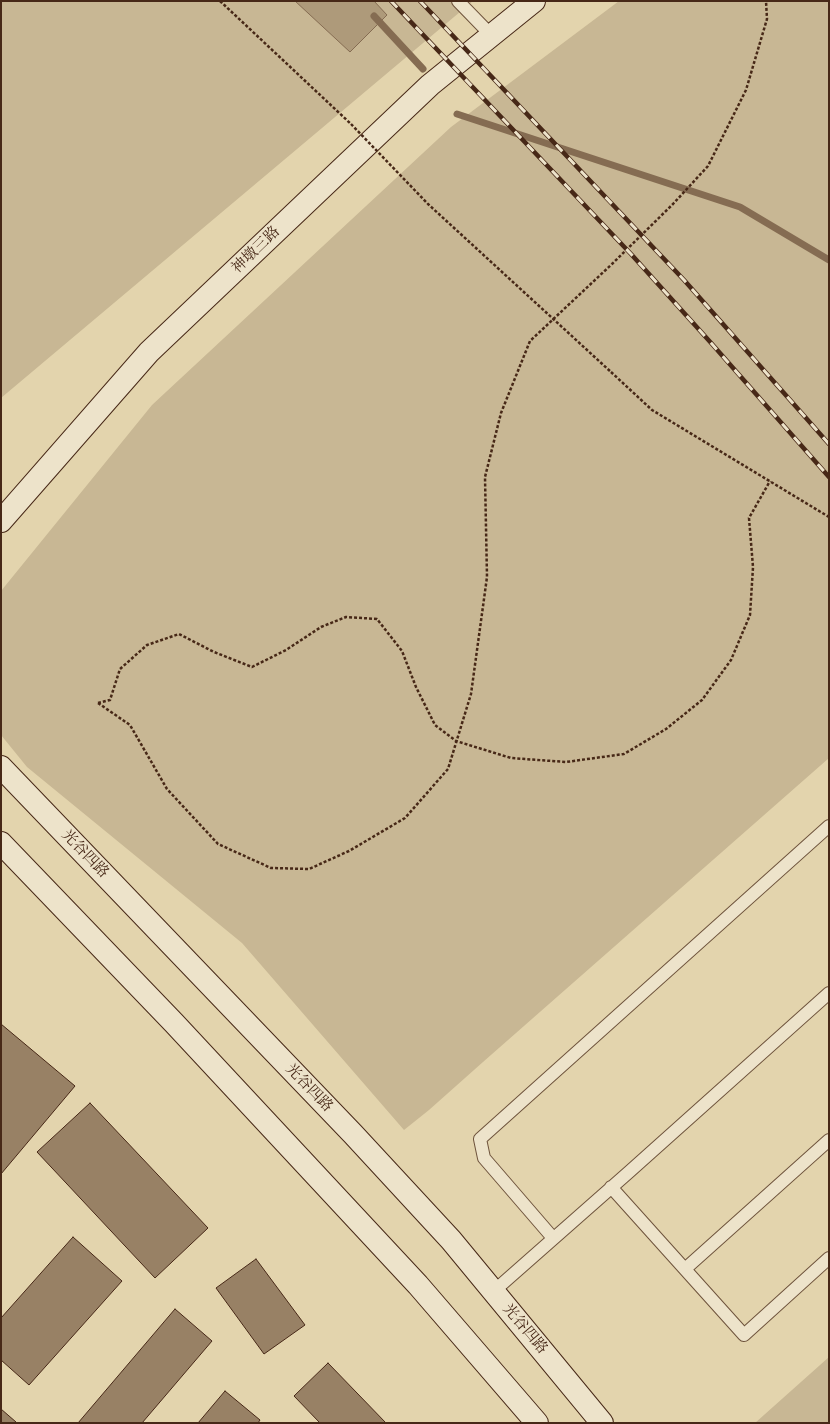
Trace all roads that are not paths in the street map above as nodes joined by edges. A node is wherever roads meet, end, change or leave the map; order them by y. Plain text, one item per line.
1 (458, 1) edge
2 (534, 1) edge
3 (491, 35) junction
4 (1, 521) edge
5 (1, 766) edge
6 (829, 826) edge
7 (1, 843) edge
8 (829, 993) edge
9 (829, 1140) edge
10 (611, 1187) junction
11 (553, 1238) junction
12 (829, 1258) edge
13 (685, 1269) junction
14 (494, 1290) junction
15 (538, 1423) edge
16 (602, 1423) edge

1 - 3 lane
2 - 3 main road, 神墩三路
3 - 4 main road, 神墩三路
5 - 14 main road, 光谷四路
6 - 11 lane
7 - 15 main road
8 - 10 lane
9 - 13 lane
10 - 11 lane
10 - 13 lane
11 - 14 lane
12 - 13 lane
14 - 16 main road, 光谷四路

